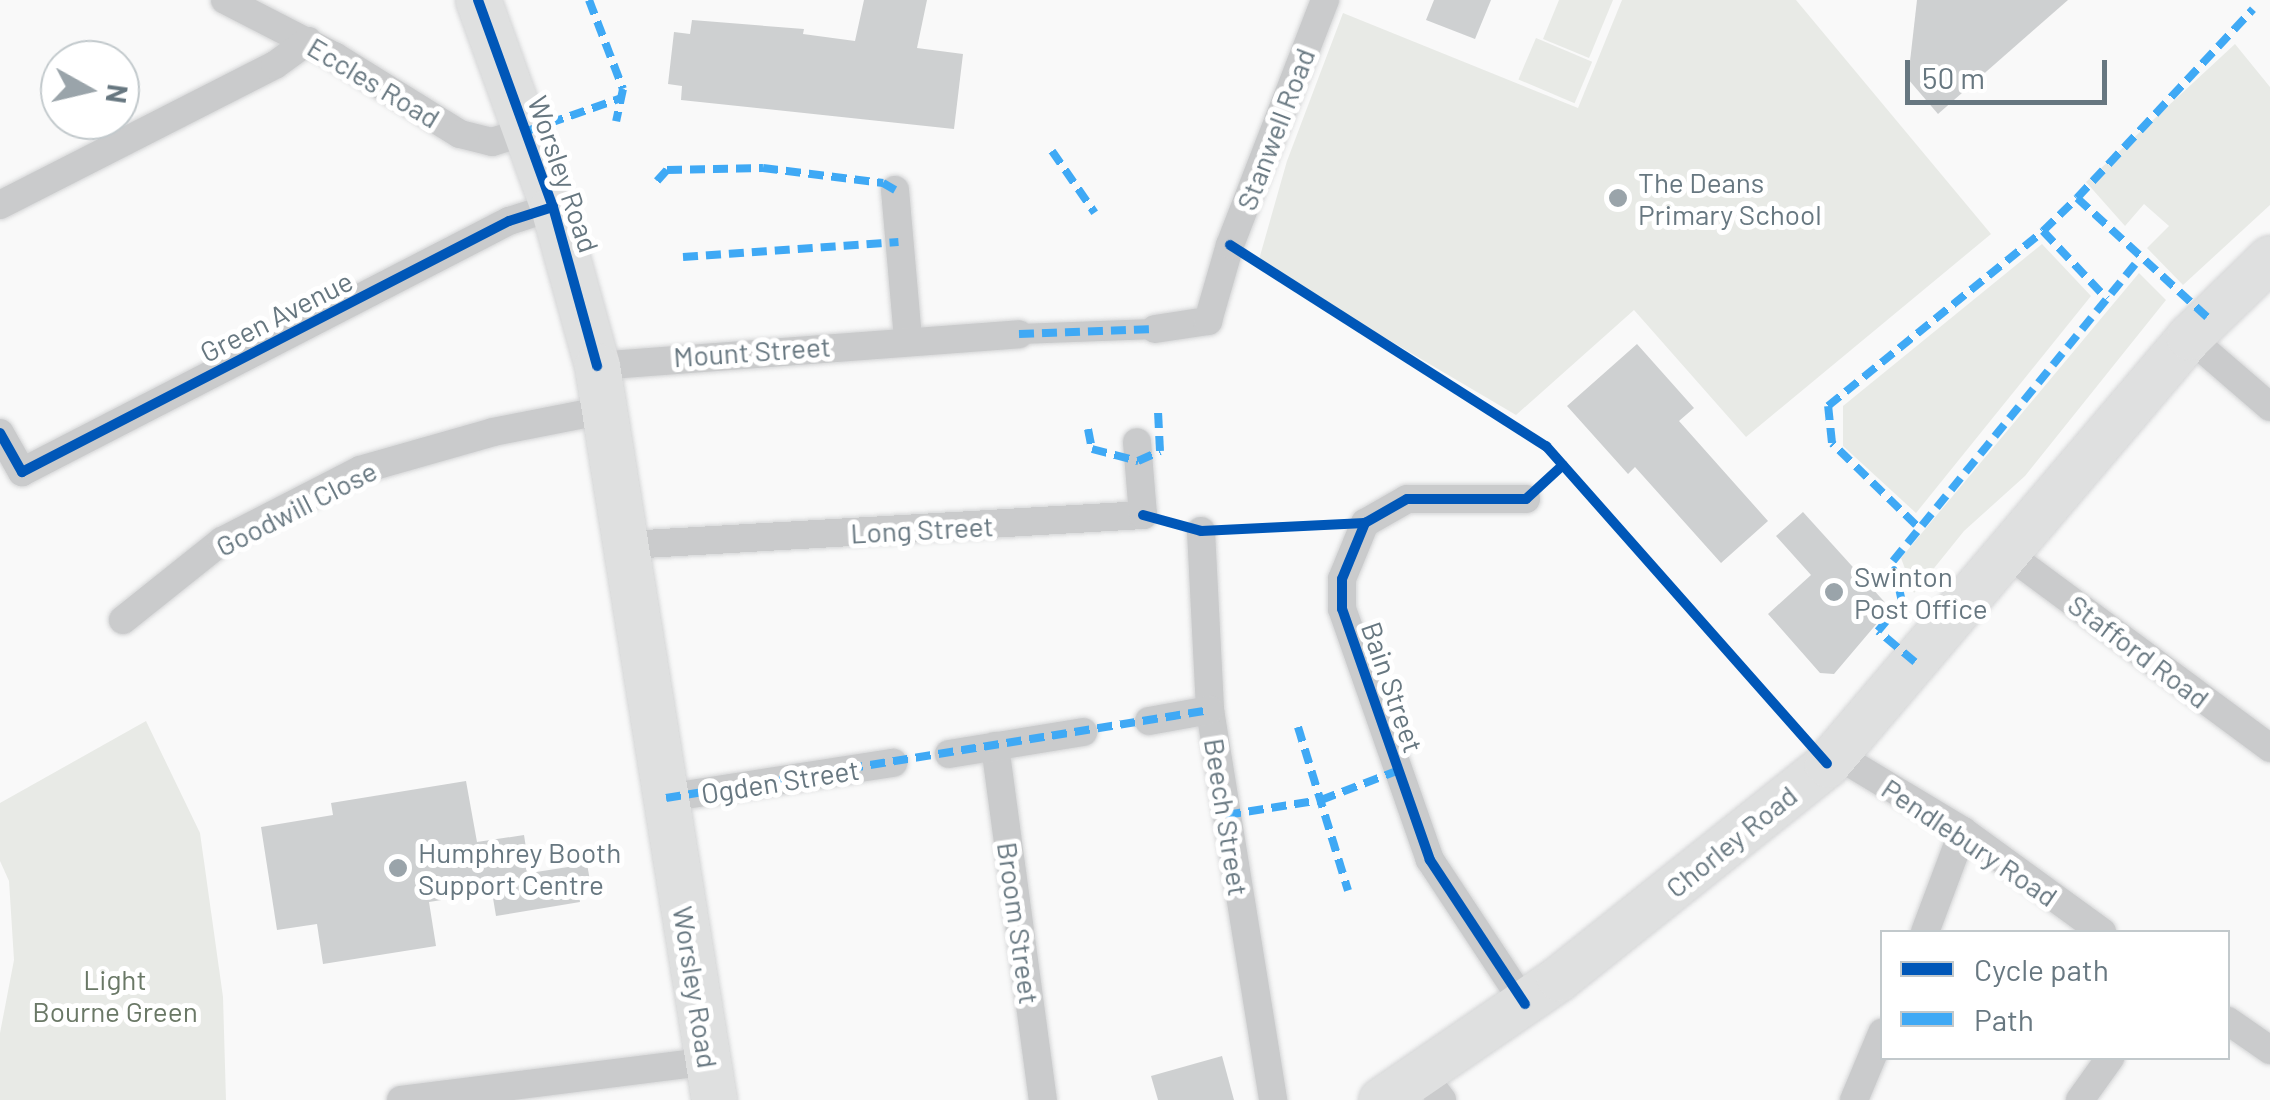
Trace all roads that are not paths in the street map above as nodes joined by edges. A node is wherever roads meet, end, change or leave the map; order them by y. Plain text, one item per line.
1 (225, 0) edge
2 (478, 0) edge
3 (1325, 0) edge
4 (308, 41) junction
5 (527, 131) junction
6 (895, 190) dead end
7 (0, 205) edge
8 (553, 206) junction
9 (2270, 258) edge
10 (1155, 329) joint
11 (1020, 334) joint
12 (2190, 337) junction
13 (908, 339) junction
14 (597, 366) junction
15 (2270, 408) edge
16 (606, 410) junction
17 (0, 433) edge
18 (1137, 442) dead end
19 (1526, 499) dead end
20 (1201, 531) dead end
21 (628, 545) junction
22 (2008, 554) junction
23 (123, 620) dead end
24 (1210, 710) junction
25 (1149, 721) dead end
26 (1083, 732) dead end
27 (995, 746) junction
28 (2270, 748) edge
29 (948, 754) dead end
30 (1835, 754) junction
31 (893, 763) dead end
32 (666, 798) junction
33 (1963, 831) junction
34 (1927, 930) edge
35 (2099, 930) edge
36 (1525, 1004) junction
37 (2230, 1022) edge
38 (1880, 1039) edge
39 (2270, 1050) edge
40 (2109, 1060) edge
41 (711, 1080) edge
42 (1431, 1086) edge
43 (402, 1100) edge
44 (1043, 1100) edge
45 (1273, 1100) edge
46 (1381, 1100) edge
47 (1854, 1100) edge
48 (2080, 1100) edge

1 - 4 street, Eccles Road
2 - 5 main road, Worsley Road
3 - 10 street, Stanwell Road
4 - 5 street, Eccles Road
4 - 7 street
5 - 8 main road, Worsley Road
6 - 13 street
8 - 14 main road, Worsley Road
8 - 17 street, Green Avenue
9 - 12 main road, Chorley Road
10 - 11 street
11 - 13 street, Mount Street
12 - 15 street
12 - 22 main road, Chorley Road
13 - 14 street, Mount Street
14 - 16 main road, Worsley Road
16 - 21 main road, Worsley Road
16 - 23 street, Goodwill Close
18 - 21 street, Long Street
19 - 36 street, Bain Street
20 - 24 street, Beech Street
21 - 32 main road, Worsley Road
22 - 28 street, Stafford Road
22 - 30 main road, Chorley Road
24 - 25 street
24 - 45 street, Beech Street
26 - 27 street
27 - 29 street
27 - 44 street, Broom Street
30 - 33 street, Pendlebury Road
30 - 36 main road, Chorley Road
31 - 32 street, Ogden Street
32 - 41 main road, Worsley Road
33 - 34 street
33 - 35 street, Pendlebury Road
36 - 42 main road, Chorley Road
37 - 39 street
38 - 47 street
40 - 48 street
41 - 43 street
42 - 46 main road, Chorley Road

